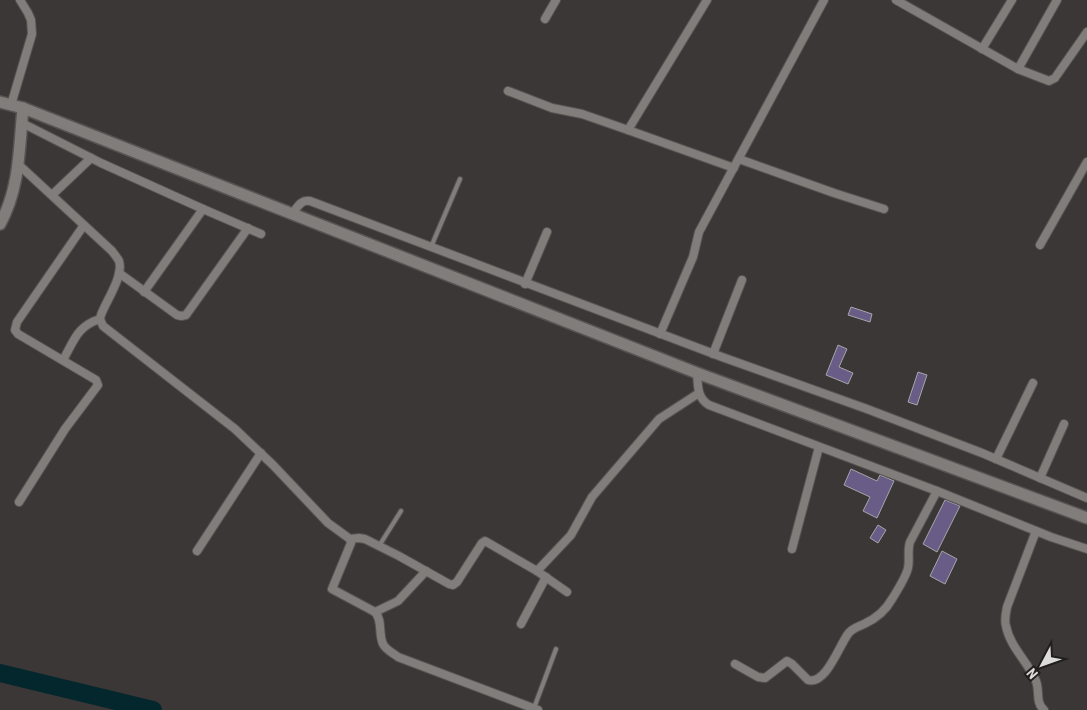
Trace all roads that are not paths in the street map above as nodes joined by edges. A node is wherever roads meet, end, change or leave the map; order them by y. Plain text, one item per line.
1 (20, 0) edge
2 (556, 0) edge
3 (707, 0) edge
4 (824, 0) edge
5 (896, 0) edge
6 (1012, 0) edge
7 (1057, 0) edge
8 (545, 19) dead end
9 (1087, 32) edge
10 (982, 49) junction
11 (1018, 69) junction
12 (508, 91) dead end
13 (0, 102) edge
14 (12, 105) junction
15 (23, 108) junction
16 (22, 123) junction
17 (628, 130) junction
18 (91, 158) junction
19 (739, 159) junction
20 (1087, 162) edge
21 (18, 165) junction
22 (734, 168) junction
23 (460, 179) dead end
24 (52, 195) junction
25 (204, 209) junction
26 (884, 209) dead end
27 (292, 214) junction
28 (0, 224) edge
29 (84, 225) junction
30 (248, 228) junction
31 (547, 232) dead end
32 (261, 234) dead end
33 (1040, 246) dead end
34 (431, 248) junction
35 (119, 273) junction
36 (742, 280) dead end
37 (525, 284) junction
38 (144, 292) junction
39 (100, 319) junction
40 (660, 334) junction
41 (713, 354) junction
42 (63, 360) junction
43 (696, 373) junction
44 (1033, 383) dead end
45 (698, 393) junction
46 (1064, 424) dead end
47 (819, 447) junction
48 (261, 453) junction
49 (996, 459) junction
50 (1040, 478) junction
51 (937, 491) junction
52 (1087, 498) edge
53 (19, 502) dead end
54 (401, 511) dead end
55 (1087, 518) edge
56 (1036, 530) junction
57 (350, 539) junction
58 (379, 546) junction
59 (792, 549) dead end
60 (1087, 549) edge
61 (197, 551) dead end
62 (426, 571) junction
63 (537, 571) junction
64 (546, 577) junction
65 (567, 592) dead end
66 (375, 612) junction
67 (522, 624) dead end
68 (556, 649) dead end
69 (735, 664) dead end
70 (536, 709) edge
71 (1044, 710) edge

1 - 14 street
2 - 8 street
3 - 17 street
4 - 19 street
5 - 10 street
6 - 10 street
7 - 11 street
9 - 11 street
10 - 11 street
12 - 17 street
13 - 14 street
14 - 15 street
15 - 16 street
15 - 27 street
16 - 18 street
16 - 21 street
17 - 22 street
18 - 24 street
18 - 25 street
19 - 22 street
19 - 26 street
20 - 33 street
21 - 24 street
21 - 28 street
22 - 40 street
23 - 34 lane
24 - 29 street
25 - 30 street
25 - 38 street
27 - 34 street
27 - 43 street
29 - 35 street
29 - 42 street
30 - 32 street
30 - 38 street
31 - 37 street
34 - 37 street
35 - 38 street
35 - 39 street
36 - 41 street
37 - 40 street
39 - 42 street
39 - 48 street
40 - 41 street
41 - 49 street
42 - 53 street
43 - 45 street
43 - 55 street
44 - 49 street
45 - 47 street
45 - 63 street
46 - 50 street
47 - 51 street
47 - 59 street
48 - 57 street
48 - 61 street
49 - 50 street
50 - 52 street
51 - 56 street
51 - 69 street
54 - 58 lane
56 - 60 street
56 - 71 street
57 - 58 street
57 - 66 street
58 - 62 street
62 - 63 street
62 - 66 street
63 - 64 street
64 - 65 street
64 - 67 street
66 - 70 street
68 - 70 lane

